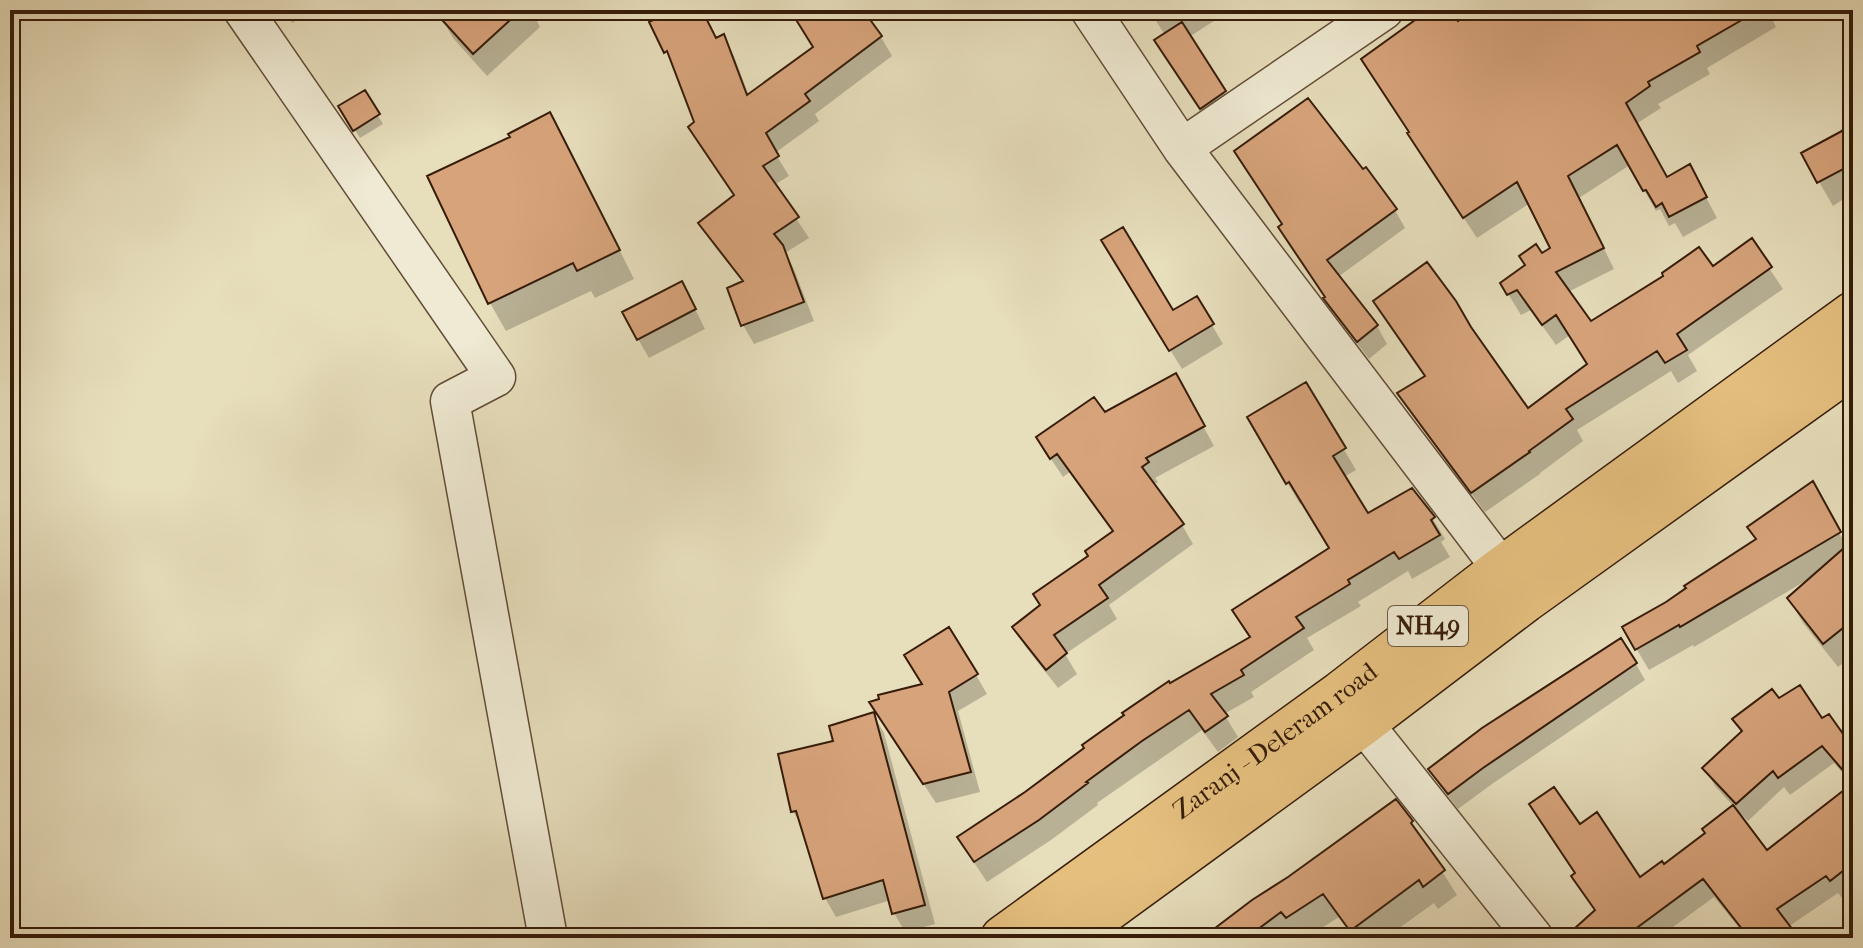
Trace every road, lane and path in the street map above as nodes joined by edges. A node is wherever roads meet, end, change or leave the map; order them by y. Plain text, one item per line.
1 (243, 10) edge
2 (1090, 10) edge
3 (1384, 10) edge
4 (1182, 148) junction
5 (1853, 314) edge
6 (1853, 365) edge
7 (1513, 585) junction
8 (1352, 709) junction
9 (548, 938) edge
10 (1003, 938) edge
11 (1068, 938) edge
12 (1534, 938) edge

1 - 9 street
2 - 4 street
3 - 4 street
4 - 7 street
5 - 7 highway, Zaranj - Deleram road / NH49
6 - 7 highway, Zaranj - Deleram road / NH49
7 - 8 highway, Zaranj - Deleram road / NH49
8 - 10 highway, Zaranj - Deleram road / NH49
8 - 11 highway, Zaranj - Deleram road / NH49
8 - 12 street

